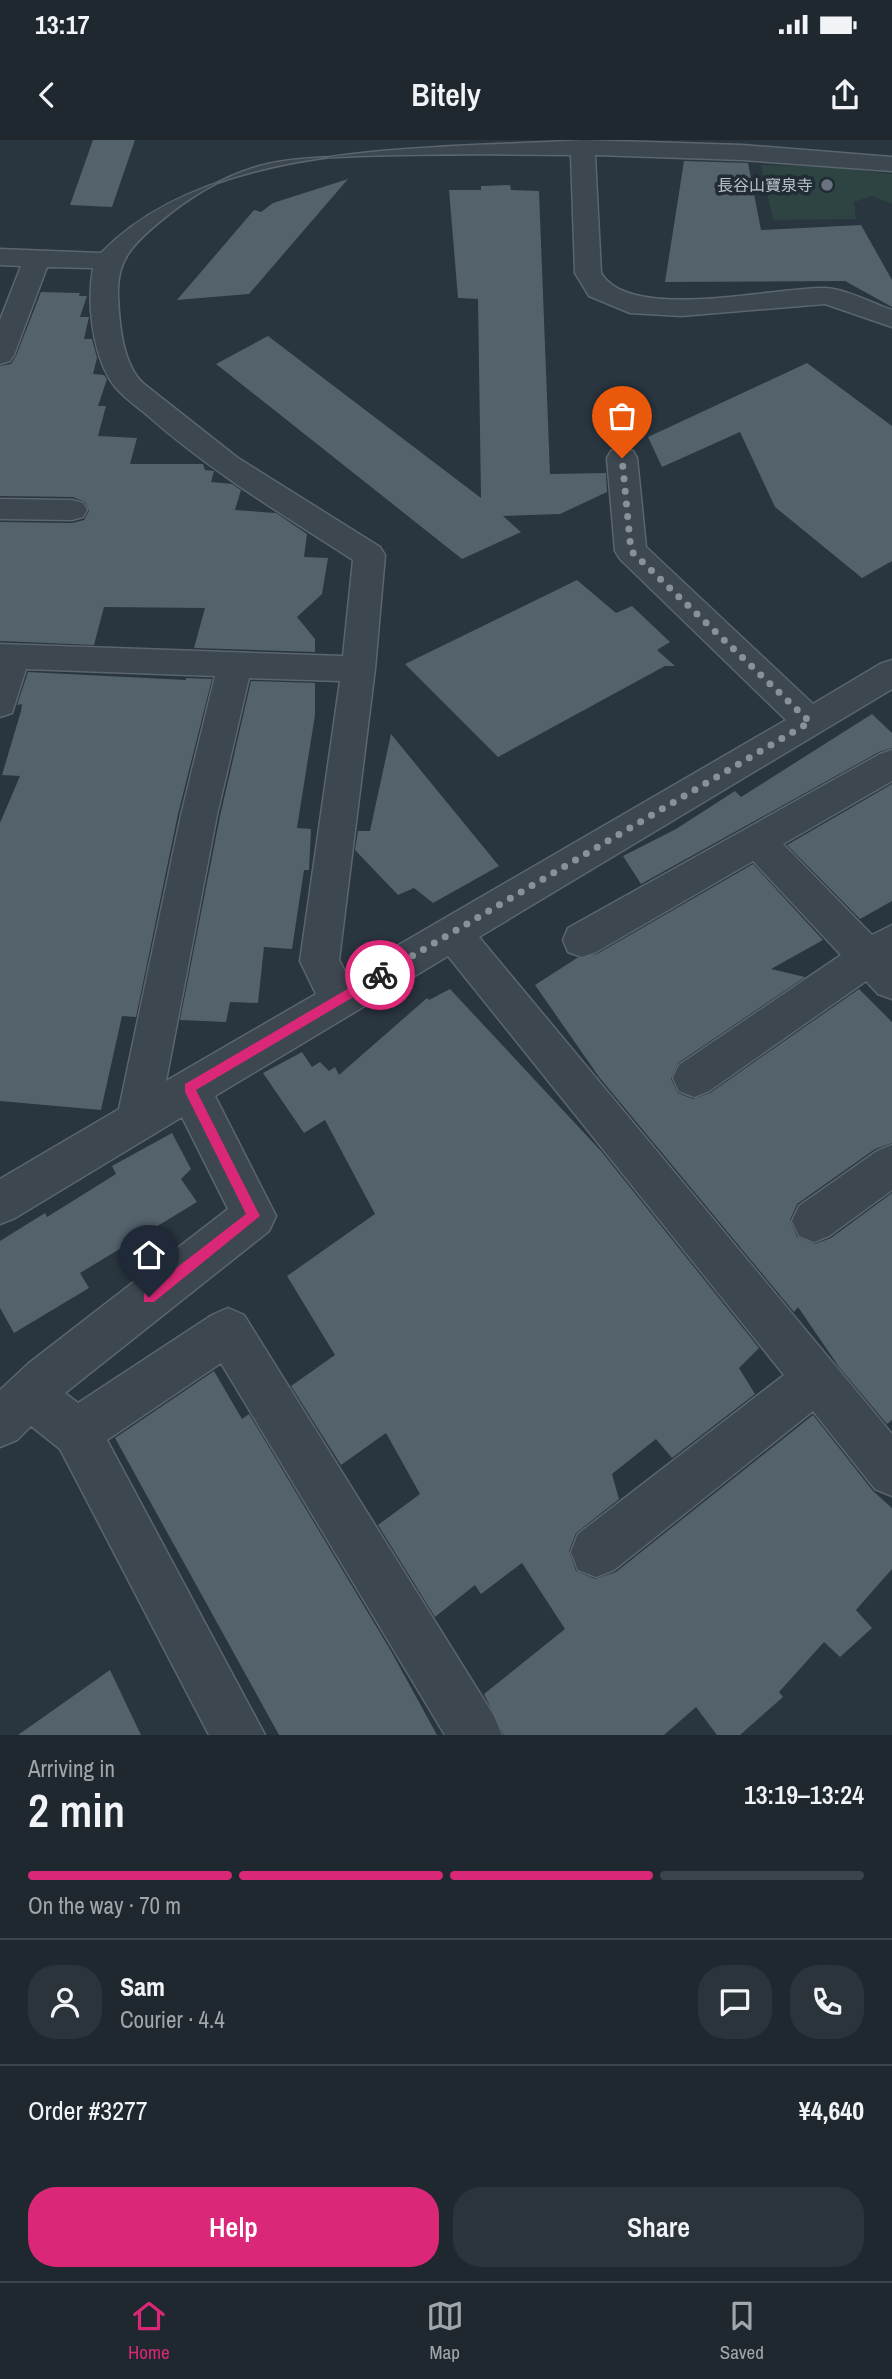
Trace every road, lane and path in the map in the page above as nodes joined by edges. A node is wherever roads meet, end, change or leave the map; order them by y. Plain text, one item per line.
1 (583, 147) junction
2 (803, 147) edge
3 (892, 164) edge
4 (0, 257) edge
5 (37, 258) junction
6 (109, 261) junction
7 (892, 319) edge
8 (0, 355) edge
9 (633, 470) dead end
10 (0, 509) edge
11 (72, 510) dead end
12 (6, 656) edge
13 (235, 664) junction
14 (358, 669) junction
15 (888, 682) edge
16 (0, 704) edge
17 (810, 722) junction
18 (892, 764) edge
19 (757, 841) junction
20 (453, 934) junction
21 (582, 940) dead end
22 (884, 961) edge
23 (339, 998) junction
24 (694, 1078) dead end
25 (189, 1088) junction
26 (138, 1120) junction
27 (892, 1165) edge
28 (0, 1203) edge
29 (814, 1221) dead end
30 (816, 1379) junction
31 (15, 1409) edge
32 (77, 1432) junction
33 (892, 1472) edge
34 (596, 1552) dead end
35 (238, 1735) edge
36 (475, 1735) edge

1 - 2 street
1 - 6 street
1 - 7 street
2 - 3 street
4 - 5 street
5 - 6 street
5 - 8 street
6 - 14 street
9 - 17 street
10 - 11 street
12 - 13 street
12 - 16 street
13 - 14 street
13 - 26 street
14 - 23 street
15 - 17 street
17 - 20 street
18 - 19 street
19 - 21 street
19 - 22 street
20 - 23 street
20 - 30 street
22 - 24 street
23 - 25 street
25 - 26 street
25 - 31 street
26 - 28 street
27 - 29 street
30 - 33 street
30 - 34 street
31 - 32 street
32 - 35 street
32 - 36 street

